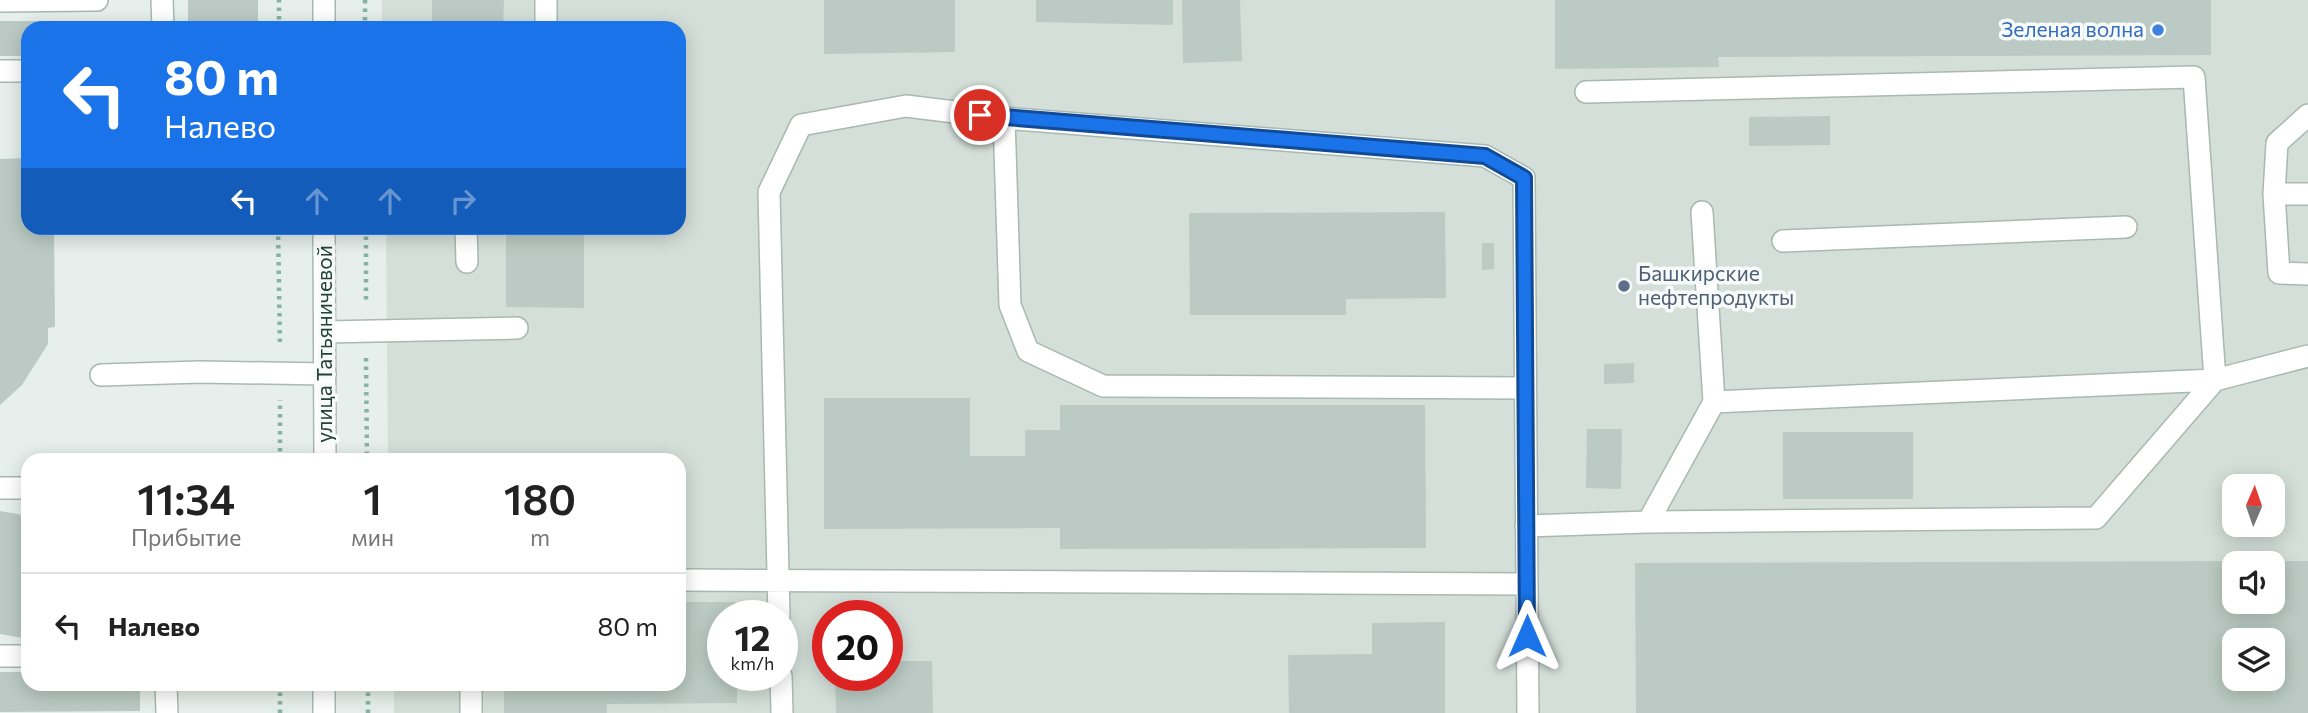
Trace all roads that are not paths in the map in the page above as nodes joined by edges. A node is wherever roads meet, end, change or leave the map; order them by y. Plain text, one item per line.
1 (97, 0) edge
2 (162, 0) edge
3 (324, 0) edge
4 (546, 0) edge
5 (0, 1) edge
6 (163, 21) edge
7 (324, 21) edge
8 (546, 21) edge
9 (0, 71) edge
10 (21, 71) edge
11 (1586, 92) dead end
12 (2308, 115) edge
13 (1004, 118) junction
14 (2274, 194) junction
15 (2308, 194) edge
16 (1702, 212) dead end
17 (2126, 227) dead end
18 (324, 235) edge
19 (466, 235) edge
20 (1783, 241) dead end
21 (467, 262) dead end
22 (2308, 274) edge
23 (517, 328) dead end
24 (325, 332) junction
25 (2308, 356) edge
26 (325, 374) junction
27 (101, 375) dead end
28 (2215, 380) junction
29 (1525, 388) junction
30 (1714, 402) junction
31 (325, 453) edge
32 (0, 488) edge
33 (21, 488) edge
34 (1648, 523) junction
35 (1526, 526) junction
36 (686, 580) edge
37 (778, 581) junction
38 (1527, 584) junction
39 (779, 600) edge
40 (0, 656) edge
41 (21, 656) edge
42 (166, 691) edge
43 (324, 691) edge
44 (471, 691) edge
45 (781, 691) edge
46 (167, 713) edge
47 (324, 713) edge
48 (471, 713) edge
49 (782, 713) edge
50 (1528, 713) edge

1 - 5 street
2 - 6 street
3 - 7 street
4 - 8 street
9 - 10 street
11 - 28 street
12 - 14 street
13 - 29 street
13 - 29 street
13 - 37 street
14 - 15 street
14 - 22 street
16 - 30 street
17 - 20 street
18 - 24 street, улица Татьяничевой
19 - 21 street
23 - 24 street
24 - 26 street, улица Татьяничевой
25 - 28 street
26 - 27 street
26 - 31 street, улица Татьяничевой
28 - 30 street
28 - 34 street
29 - 35 street
30 - 34 street
32 - 33 street
34 - 35 street
35 - 38 street
36 - 37 street
37 - 38 street
37 - 39 street
38 - 50 street
40 - 41 street
42 - 46 street
43 - 47 street
44 - 48 street
45 - 49 street

